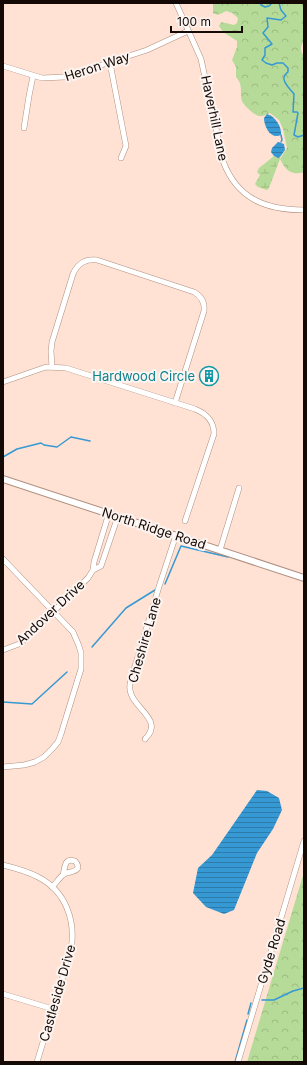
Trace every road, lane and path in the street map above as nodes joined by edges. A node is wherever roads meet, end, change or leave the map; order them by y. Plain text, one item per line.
1 (176, 3) edge
2 (188, 31) junction
3 (110, 63) junction
4 (3, 66) edge
5 (33, 76) junction
6 (24, 128) dead end
7 (121, 158) dead end
8 (304, 210) edge
9 (52, 367) junction
10 (3, 382) edge
11 (175, 403) junction
12 (3, 479) edge
13 (238, 488) dead end
14 (109, 513) junction
15 (118, 516) junction
16 (185, 521) dead end
17 (176, 535) junction
18 (220, 550) junction
19 (3, 559) edge
20 (93, 570) junction
21 (304, 578) edge
22 (54, 611) junction
23 (3, 650) edge
24 (144, 739) dead end
25 (3, 767) edge
26 (304, 841) edge
27 (3, 865) edge
28 (63, 875) dead end
29 (52, 887) junction
30 (3, 994) edge
31 (53, 1009) junction
32 (37, 1062) edge
33 (238, 1062) edge

1 - 2 street, Haverhill Lane
2 - 3 street, Heron Way
2 - 8 street, Haverhill Lane
3 - 5 street, Heron Way
3 - 7 street
4 - 5 street, Heron Way
5 - 6 street
9 - 10 street
9 - 11 street
9 - 11 street
11 - 16 street
12 - 14 street, North Ridge Road
13 - 18 street
14 - 15 street, North Ridge Road
14 - 20 street, Andover Drive
15 - 17 street, North Ridge Road
15 - 20 street, Andover Drive
17 - 18 street, North Ridge Road
17 - 24 street, Cheshire Lane
18 - 21 street, North Ridge Road
19 - 22 street
20 - 22 street, Andover Drive
22 - 23 street, Andover Drive
22 - 25 street
26 - 33 street, Gyde Road
27 - 29 street, Castleside Drive
28 - 29 street
29 - 31 street, Castleside Drive
30 - 31 street
31 - 32 street, Castleside Drive

